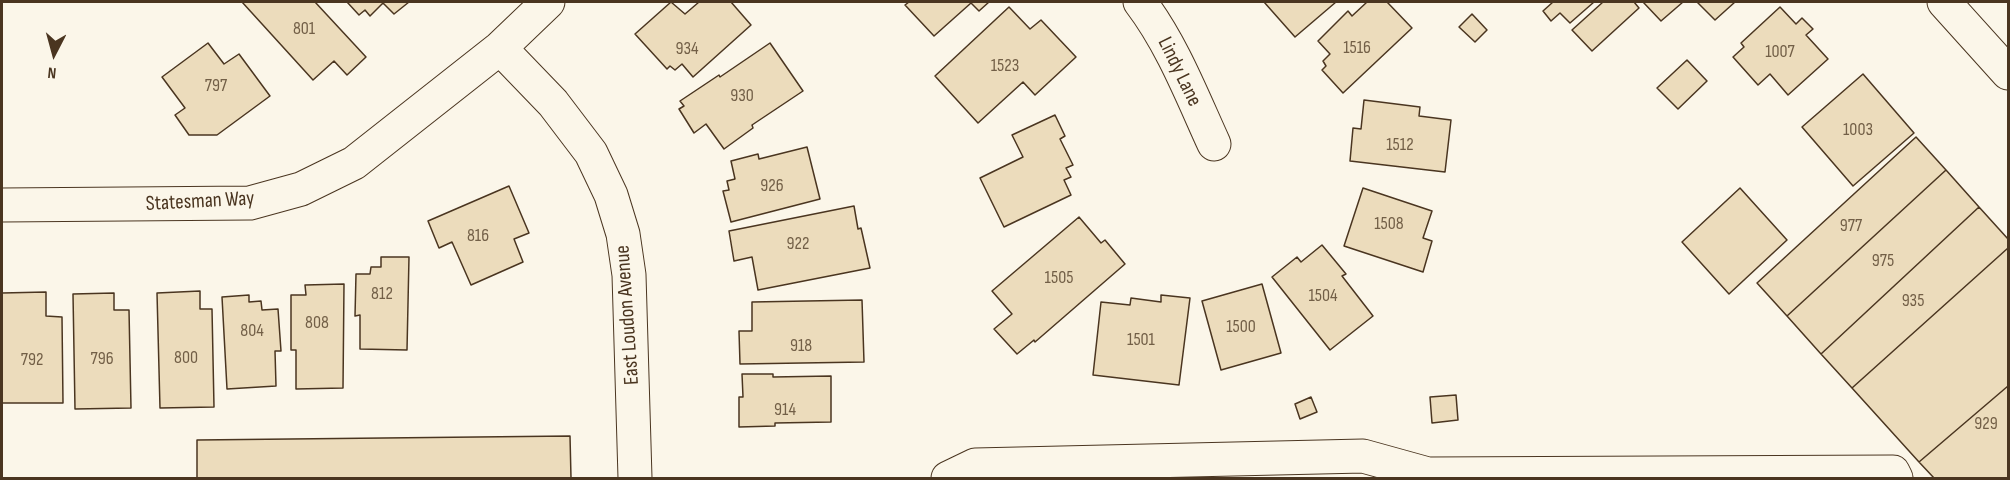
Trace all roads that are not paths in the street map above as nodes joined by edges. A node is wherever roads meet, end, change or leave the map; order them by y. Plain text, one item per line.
1 (548, 2) edge
2 (1140, 2) edge
3 (1944, 2) edge
4 (500, 48) junction
5 (2008, 73) edge
6 (1214, 144) dead end
7 (2, 205) edge
8 (1430, 476) edge
9 (635, 478) edge
10 (948, 478) edge
11 (1896, 478) edge

1 - 4 street, Statesman Way
2 - 6 street, Lindy Lane
3 - 5 street
4 - 7 street, Statesman Way
4 - 9 street, East Loudon Avenue
8 - 10 street
8 - 11 street

